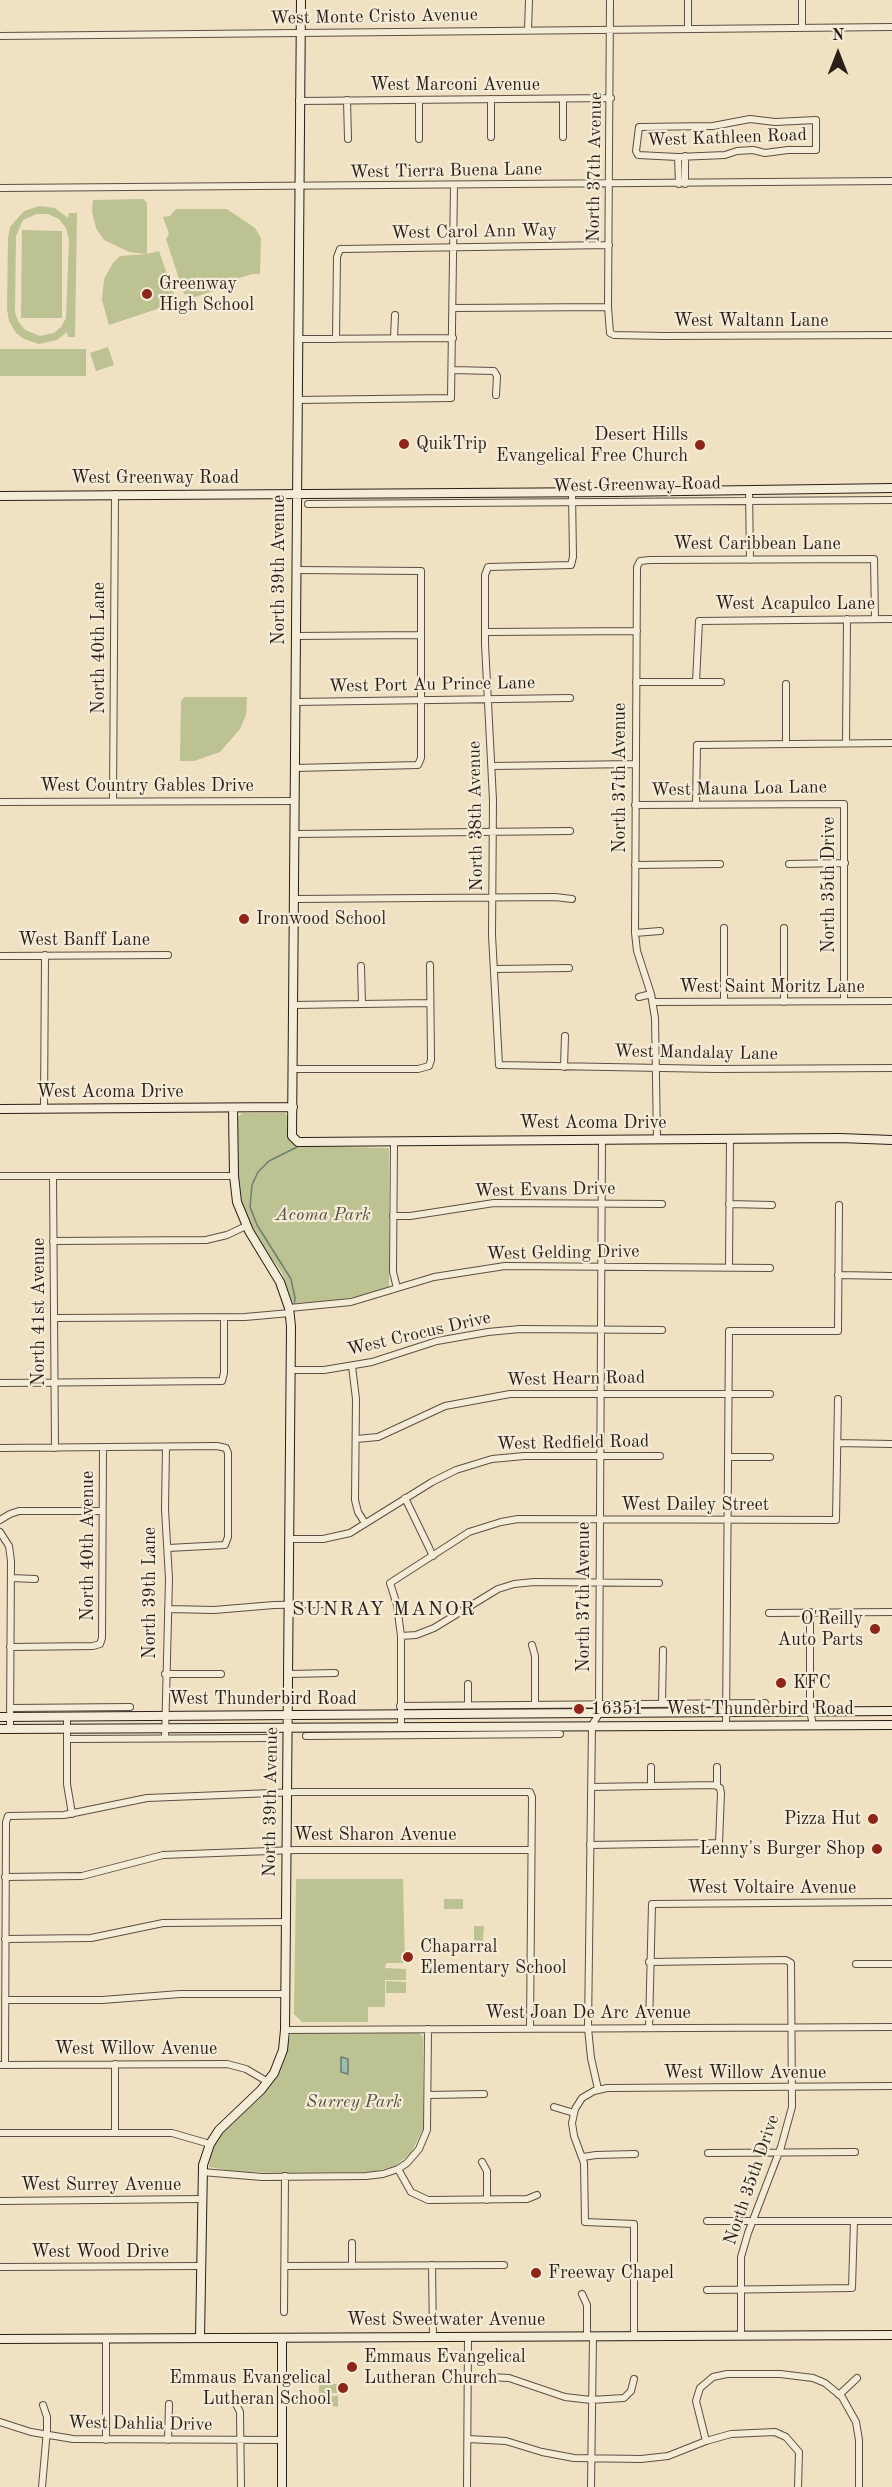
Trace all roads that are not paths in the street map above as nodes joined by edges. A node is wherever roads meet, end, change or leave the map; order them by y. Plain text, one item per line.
1 (301, 0) edge
2 (529, 0) edge
3 (610, 0) edge
4 (688, 0) edge
5 (802, 0) edge
6 (892, 27) edge
7 (802, 28) junction
8 (688, 29) junction
9 (528, 30) junction
10 (610, 30) junction
11 (301, 33) junction
12 (0, 36) edge
13 (610, 98) junction
14 (491, 99) junction
15 (563, 99) junction
16 (347, 100) junction
17 (419, 100) junction
18 (300, 101) junction
19 (491, 137) dead end
20 (563, 137) dead end
21 (419, 139) dead end
22 (348, 140) dead end
23 (681, 156) junction
24 (892, 181) edge
25 (609, 184) junction
26 (682, 184) junction
27 (454, 185) junction
28 (299, 187) junction
29 (0, 188) edge
30 (609, 245) junction
31 (454, 247) junction
32 (608, 307) junction
33 (453, 308) junction
34 (395, 315) dead end
35 (610, 333) joint
36 (892, 335) edge
37 (394, 338) junction
38 (453, 338) junction
39 (298, 339) junction
40 (336, 339) junction
41 (453, 370) junction
42 (496, 395) dead end
43 (297, 400) junction
44 (892, 488) edge
45 (749, 490) junction
46 (572, 493) junction
47 (296, 494) junction
48 (381, 494) junction
49 (115, 495) junction
50 (0, 496) edge
51 (892, 500) edge
52 (749, 501) junction
53 (572, 502) junction
54 (308, 504) dead end
55 (382, 504) junction
56 (750, 560) junction
57 (640, 561) joint
58 (296, 570) junction
59 (847, 619) junction
60 (875, 619) junction
61 (892, 619) edge
62 (637, 631) junction
63 (485, 632) junction
64 (421, 635) junction
65 (295, 636) junction
66 (636, 682) junction
67 (696, 682) junction
68 (721, 682) dead end
69 (786, 684) dead end
70 (570, 698) dead end
71 (487, 699) junction
72 (421, 700) junction
73 (295, 702) junction
74 (846, 743) junction
75 (892, 743) edge
76 (786, 744) junction
77 (636, 764) junction
78 (492, 766) junction
79 (295, 768) junction
80 (113, 801) junction
81 (295, 801) junction
82 (0, 802) edge
83 (844, 804) joint
84 (635, 805) junction
85 (696, 805) junction
86 (570, 831) dead end
87 (493, 833) junction
88 (294, 834) junction
89 (844, 863) junction
90 (720, 864) dead end
91 (789, 864) dead end
92 (635, 865) junction
93 (492, 897) junction
94 (294, 898) junction
95 (572, 899) dead end
96 (724, 928) dead end
97 (784, 928) dead end
98 (660, 931) dead end
99 (635, 933) junction
100 (45, 955) junction
101 (168, 955) dead end
102 (0, 956) edge
103 (430, 965) dead end
104 (362, 966) dead end
105 (568, 968) dead end
106 (495, 969) junction
107 (651, 994) junction
108 (639, 997) dead end
109 (844, 1001) junction
110 (892, 1001) edge
111 (653, 1002) junction
112 (724, 1002) junction
113 (784, 1002) junction
114 (430, 1003) junction
115 (362, 1004) junction
116 (293, 1005) junction
117 (565, 1036) dead end
118 (499, 1065) joint
119 (564, 1067) junction
120 (657, 1067) junction
121 (892, 1068) edge
122 (293, 1069) junction
123 (293, 1107) junction
124 (44, 1108) junction
125 (233, 1108) junction
126 (0, 1109) edge
127 (294, 1139) joint
128 (602, 1139) junction
129 (657, 1139) junction
130 (730, 1139) junction
131 (892, 1140) edge
132 (393, 1142) junction
133 (0, 1176) edge
134 (53, 1176) junction
135 (234, 1176) junction
136 (602, 1203) junction
137 (662, 1204) dead end
138 (729, 1204) junction
139 (772, 1205) dead end
140 (839, 1205) dead end
141 (393, 1216) junction
142 (246, 1226) junction
143 (54, 1241) junction
144 (601, 1267) junction
145 (729, 1267) junction
146 (770, 1268) dead end
147 (838, 1275) junction
148 (892, 1276) edge
149 (396, 1288) junction
150 (119, 1309) dead end
151 (204, 1309) dead end
152 (289, 1310) junction
153 (204, 1317) junction
154 (224, 1317) junction
155 (54, 1318) junction
156 (119, 1318) junction
157 (601, 1330) junction
158 (662, 1330) dead end
159 (352, 1366) junction
160 (291, 1370) junction
161 (0, 1383) edge
162 (54, 1383) junction
163 (600, 1393) junction
164 (728, 1394) junction
165 (770, 1394) dead end
166 (838, 1399) dead end
167 (356, 1438) junction
168 (837, 1443) junction
169 (892, 1444) edge
170 (103, 1447) junction
171 (166, 1447) junction
172 (0, 1448) edge
173 (55, 1448) junction
174 (600, 1456) junction
175 (660, 1456) dead end
176 (728, 1457) junction
177 (770, 1457) dead end
178 (405, 1498) junction
179 (102, 1511) junction
180 (600, 1520) junction
181 (0, 1521) edge
182 (727, 1521) junction
183 (365, 1523) junction
184 (0, 1532) edge
185 (290, 1539) junction
186 (168, 1548) junction
187 (433, 1556) junction
188 (10, 1578) junction
189 (35, 1579) dead end
190 (599, 1582) junction
191 (659, 1583) dead end
192 (289, 1604) junction
193 (326, 1604) dead end
194 (168, 1609) junction
195 (810, 1612) junction
196 (892, 1612) edge
197 (769, 1613) dead end
198 (400, 1636) junction
199 (532, 1645) dead end
200 (10, 1647) junction
201 (663, 1650) dead end
202 (335, 1673) dead end
203 (165, 1674) junction
204 (221, 1674) dead end
205 (289, 1674) junction
206 (468, 1684) dead end
207 (765, 1703) dead end
208 (536, 1704) junction
209 (599, 1704) junction
210 (662, 1704) junction
211 (468, 1705) junction
212 (130, 1707) dead end
213 (726, 1707) junction
214 (117, 1708) junction
215 (401, 1710) junction
216 (892, 1711) edge
217 (810, 1712) junction
218 (10, 1713) junction
219 (440, 1714) junction
220 (599, 1714) junction
221 (288, 1715) junction
222 (124, 1716) junction
223 (165, 1716) junction
224 (0, 1717) edge
225 (67, 1717) junction
226 (592, 1725) junction
227 (813, 1725) junction
228 (892, 1725) edge
229 (401, 1726) junction
230 (726, 1726) junction
231 (269, 1727) junction
232 (288, 1727) junction
233 (311, 1727) junction
234 (67, 1728) junction
235 (165, 1728) junction
236 (0, 1729) edge
237 (10, 1729) junction
238 (557, 1730) junction
239 (440, 1731) junction
240 (306, 1736) dead end
241 (316, 1736) junction
242 (165, 1738) junction
243 (263, 1738) junction
244 (275, 1738) dead end
245 (67, 1739) junction
246 (651, 1767) dead end
247 (717, 1767) dead end
248 (591, 1786) junction
249 (651, 1786) junction
250 (718, 1787) junction
251 (288, 1793) junction
252 (72, 1814) junction
253 (590, 1845) junction
254 (531, 1850) junction
255 (287, 1851) junction
256 (5, 1877) junction
257 (892, 1902) edge
258 (3, 1911) edge
259 (286, 1922) junction
260 (5, 1939) junction
261 (649, 1962) junction
262 (856, 1964) dead end
263 (892, 1964) edge
264 (285, 1994) junction
265 (5, 2000) junction
266 (892, 2026) edge
267 (792, 2027) junction
268 (530, 2028) junction
269 (588, 2028) junction
270 (649, 2028) junction
271 (428, 2029) junction
272 (285, 2030) junction
273 (115, 2064) junction
274 (3, 2065) edge
275 (268, 2082) junction
276 (892, 2086) edge
277 (792, 2088) junction
278 (598, 2089) junction
279 (484, 2094) dead end
280 (428, 2095) junction
281 (554, 2107) dead end
282 (574, 2113) junction
283 (115, 2132) junction
284 (0, 2133) edge
285 (210, 2144) junction
286 (855, 2152) dead end
287 (708, 2153) dead end
288 (779, 2153) junction
289 (635, 2154) dead end
290 (583, 2157) junction
291 (482, 2162) dead end
292 (398, 2169) junction
293 (202, 2172) junction
294 (285, 2176) junction
295 (537, 2195) dead end
296 (201, 2199) junction
297 (487, 2200) junction
298 (0, 2201) edge
299 (707, 2221) dead end
300 (753, 2221) junction
301 (854, 2221) junction
302 (892, 2221) edge
303 (352, 2243) dead end
304 (432, 2265) junction
305 (504, 2265) dead end
306 (201, 2266) junction
307 (285, 2266) junction
308 (352, 2266) junction
309 (0, 2267) edge
310 (707, 2289) dead end
311 (740, 2290) junction
312 (582, 2294) dead end
313 (284, 2312) dead end
314 (741, 2335) junction
315 (892, 2335) edge
316 (590, 2336) junction
317 (634, 2336) junction
318 (468, 2337) junction
319 (200, 2338) junction
320 (282, 2338) junction
321 (433, 2338) junction
322 (0, 2339) edge
323 (106, 2339) junction
324 (468, 2376) junction
325 (699, 2376) dead end
326 (857, 2378) dead end
327 (633, 2379) dead end
328 (705, 2381) junction
329 (839, 2395) junction
330 (591, 2400) junction
331 (169, 2404) dead end
332 (236, 2404) dead end
333 (43, 2405) dead end
334 (0, 2422) edge
335 (47, 2436) junction
336 (468, 2439) junction
337 (106, 2440) junction
338 (168, 2440) junction
339 (240, 2440) junction
340 (283, 2440) junction
341 (706, 2441) junction
342 (592, 2458) junction
343 (42, 2487) edge
344 (241, 2487) edge
345 (282, 2487) edge
346 (467, 2487) edge
347 (591, 2487) edge
348 (798, 2487) edge
349 (859, 2487) edge

1 - 11 street, North 39th Avenue
2 - 9 street
3 - 10 street, North 37th Avenue
4 - 8 street
5 - 7 street
6 - 7 street, West Monte Cristo Avenue
7 - 8 street, West Monte Cristo Avenue
8 - 10 street, West Monte Cristo Avenue
9 - 10 street, West Monte Cristo Avenue
9 - 11 street, West Monte Cristo Avenue
10 - 13 street, North 37th Avenue
11 - 12 street, West Monte Cristo Avenue
11 - 18 street, North 39th Avenue
13 - 15 street, West Marconi Avenue
13 - 25 street, North 37th Avenue
14 - 15 street, West Marconi Avenue
14 - 17 street, West Marconi Avenue
14 - 19 street
15 - 20 street
16 - 17 street, West Marconi Avenue
16 - 18 street, West Marconi Avenue
16 - 22 street
17 - 21 street
18 - 28 street, North 39th Avenue
23 - 23 street, West Kathleen Road
23 - 26 street
24 - 26 street, West Tierra Buena Lane
25 - 26 street, West Tierra Buena Lane
25 - 27 street, West Tierra Buena Lane
25 - 30 street, North 37th Avenue
27 - 28 street, West Tierra Buena Lane
27 - 31 street
28 - 29 street, West Tierra Buena Lane
28 - 39 street, North 39th Avenue
30 - 31 street, West Carol Ann Way
30 - 32 street, North 37th Avenue
31 - 33 street
31 - 40 street, West Carol Ann Way
32 - 33 street
32 - 35 street, North 37th Avenue
33 - 38 street
34 - 37 street
35 - 36 street, West Waltann Lane
37 - 38 street
37 - 40 street
38 - 41 street
39 - 40 street
39 - 43 street, North 39th Avenue
41 - 42 street
41 - 43 street
43 - 47 street, North 39th Avenue
44 - 45 street, West Greenway Road
45 - 46 street, West Greenway Road
45 - 52 street
46 - 48 street, West Greenway Road
46 - 53 street
47 - 48 street, West Greenway Road
47 - 49 street, West Greenway Road
47 - 58 street, North 39th Avenue
48 - 55 street
49 - 50 street, West Greenway Road
49 - 80 street, North 40th Lane
51 - 52 street, West Greenway Road
52 - 53 street, West Greenway Road
52 - 56 street
53 - 55 street, West Greenway Road
53 - 63 street, North 38th Avenue
54 - 55 street, West Greenway Road
56 - 57 street, West Caribbean Lane
56 - 60 street, West Caribbean Lane
57 - 62 street, North 37th Avenue
58 - 64 street
58 - 65 street, North 39th Avenue
59 - 60 street, West Acapulco Lane
59 - 67 street, West Acapulco Lane
59 - 74 street
60 - 61 street, West Acapulco Lane
62 - 63 street
62 - 66 street, North 37th Avenue
63 - 71 street, North 38th Avenue
64 - 65 street
64 - 72 street
65 - 73 street, North 39th Avenue
66 - 67 street
66 - 77 street, North 37th Avenue
67 - 68 street
69 - 76 street
70 - 71 street, West Port Au Prince Lane
71 - 72 street, West Port Au Prince Lane
71 - 78 street, North 38th Avenue
72 - 73 street, West Port Au Prince Lane
72 - 79 street
73 - 79 street, North 39th Avenue
74 - 75 street
74 - 76 street
76 - 85 street
77 - 78 street
77 - 84 street, North 37th Avenue
78 - 87 street, North 38th Avenue
79 - 81 street, North 39th Avenue
80 - 81 street, West Country Gables Drive
80 - 82 street, West Country Gables Drive
81 - 88 street, North 39th Avenue
83 - 85 street, West Mauna Loa Lane
83 - 89 street, North 35th Drive
84 - 85 street, West Mauna Loa Lane
84 - 92 street, North 37th Avenue
86 - 87 street
87 - 88 street
87 - 93 street, North 38th Avenue
88 - 94 street, North 39th Avenue
89 - 91 street
89 - 109 street, North 35th Drive
90 - 92 street
92 - 99 street, North 37th Avenue
93 - 94 street
93 - 95 street
93 - 106 street, North 38th Avenue
94 - 116 street, North 39th Avenue
96 - 112 street
97 - 113 street
98 - 99 street
99 - 107 street, North 37th Avenue
100 - 101 street, West Banff Lane
100 - 102 street, West Banff Lane
100 - 124 street
103 - 114 street
104 - 115 street
105 - 106 street
106 - 118 street, North 38th Avenue
107 - 108 street
107 - 111 street, North 37th Avenue
109 - 110 street, West Saint Moritz Lane
109 - 113 street, West Saint Moritz Lane
111 - 112 street, West Saint Moritz Lane
111 - 120 street, North 37th Avenue
112 - 113 street, West Saint Moritz Lane
114 - 115 street
114 - 122 street
115 - 116 street
116 - 122 street, North 39th Avenue
117 - 119 street
118 - 119 street, West Mandalay Lane
119 - 120 street, West Mandalay Lane
120 - 121 street, West Mandalay Lane
120 - 129 street, North 37th Avenue
122 - 123 street, North 39th Avenue
123 - 125 street, West Acoma Drive
123 - 127 street, North 39th Avenue
124 - 125 street, West Acoma Drive
124 - 126 street, West Acoma Drive
125 - 135 street, North 39th Avenue
127 - 132 street, West Acoma Drive
128 - 129 street, West Acoma Drive
128 - 132 street, West Acoma Drive
128 - 136 street, North 37th Avenue
129 - 130 street, West Acoma Drive
130 - 131 street, West Acoma Drive
130 - 138 street
132 - 141 street
133 - 134 street
134 - 135 street
134 - 143 street, North 41st Avenue
135 - 142 street, North 39th Avenue
136 - 137 street, West Evans Drive
136 - 141 street, West Evans Drive
136 - 144 street, North 37th Avenue
138 - 139 street
138 - 145 street
140 - 147 street
141 - 149 street
142 - 143 street
142 - 152 street, North 39th Avenue
143 - 155 street, North 41st Avenue
144 - 145 street, West Gelding Drive
144 - 149 street, West Gelding Drive
144 - 157 street, North 37th Avenue
145 - 146 street, West Gelding Drive
147 - 148 street
147 - 164 street
149 - 152 street, West Gelding Drive
150 - 156 street
151 - 153 street
152 - 154 street, West Gelding Drive
152 - 160 street, North 39th Avenue
153 - 154 street, West Gelding Drive
153 - 156 street, West Gelding Drive
154 - 162 street
155 - 156 street, West Gelding Drive
155 - 162 street, North 41st Avenue
157 - 158 street, West Crocus Drive
157 - 159 street, West Crocus Drive
157 - 163 street, North 37th Avenue
159 - 160 street, West Crocus Drive
159 - 167 street
160 - 185 street, North 39th Avenue
161 - 162 street
162 - 173 street, North 41st Avenue
163 - 164 street, West Hearn Road
163 - 167 street, West Hearn Road
163 - 174 street, North 37th Avenue
164 - 165 street, West Hearn Road
164 - 176 street
166 - 168 street
167 - 183 street
168 - 169 street
168 - 182 street, West Dailey Street
170 - 171 street
170 - 173 street
170 - 179 street, North 40th Avenue
171 - 186 street, North 39th Lane
171 - 186 street
172 - 173 street
174 - 175 street, West Redfield Road
174 - 178 street, West Redfield Road
174 - 180 street, North 37th Avenue
176 - 177 street
176 - 182 street
178 - 183 street, West Redfield Road
178 - 187 street
179 - 181 street
179 - 200 street, North 40th Avenue
180 - 182 street, West Dailey Street
180 - 187 street, West Dailey Street
180 - 190 street, North 37th Avenue
182 - 213 street
183 - 185 street, West Redfield Road
184 - 188 street
185 - 192 street, North 39th Avenue
186 - 194 street, North 39th Lane
187 - 198 street, West Dailey Street
188 - 189 street
188 - 200 street
190 - 191 street
190 - 198 street
190 - 209 street, North 37th Avenue
192 - 193 street
192 - 194 street
192 - 205 street, North 39th Avenue
194 - 203 street, North 39th Lane
195 - 196 street
195 - 197 street
195 - 217 street
198 - 215 street
199 - 208 street
200 - 218 street
201 - 210 street
202 - 205 street
203 - 204 street
203 - 223 street, North 39th Lane
205 - 221 street, North 39th Avenue
206 - 211 street
207 - 213 street, West Thunderbird Road
208 - 209 street, West Thunderbird Road
208 - 211 street, West Thunderbird Road
209 - 210 street, West Thunderbird Road
209 - 220 street, North 37th Avenue
210 - 213 street, West Thunderbird Road
211 - 215 street, West Thunderbird Road
212 - 214 street, West Thunderbird Road
213 - 217 street, West Thunderbird Road
213 - 220 street, West Thunderbird Road
213 - 230 street
214 - 218 street, West Thunderbird Road
214 - 222 street
215 - 219 street, West Thunderbird Road
215 - 221 street, West Thunderbird Road
215 - 229 street
216 - 217 street, West Thunderbird Road
217 - 227 street
218 - 224 street, West Thunderbird Road
218 - 225 street, West Thunderbird Road
218 - 237 street
219 - 220 street, West Thunderbird Road
219 - 239 street
220 - 226 street
221 - 223 street, West Thunderbird Road
221 - 232 street, North 39th Avenue
222 - 223 street, West Thunderbird Road
222 - 225 street, West Thunderbird Road
223 - 235 street, North 39th Lane
225 - 234 street
226 - 230 street, West Thunderbird Road
226 - 238 street, West Thunderbird Road
226 - 248 street
227 - 228 street, West Thunderbird Road
227 - 230 street, West Thunderbird Road
229 - 233 street, West Thunderbird Road
229 - 239 street, West Thunderbird Road
231 - 232 street, West Thunderbird Road
231 - 235 street, West Thunderbird Road
231 - 243 street, West Thunderbird Road
232 - 233 street, West Thunderbird Road
232 - 251 street, North 39th Avenue
233 - 241 street, West Thunderbird Road
234 - 235 street, West Thunderbird Road
234 - 237 street, West Thunderbird Road
234 - 245 street
235 - 242 street, North 39th Lane
236 - 237 street, West Thunderbird Road
238 - 239 street, West Thunderbird Road
238 - 239 street, West Thunderbird Road
239 - 241 street, West Thunderbird Road
240 - 241 street, West Thunderbird Road
242 - 243 street
242 - 245 street
243 - 244 street
245 - 252 street
246 - 249 street
247 - 250 street
248 - 249 street
248 - 253 street
249 - 250 street
250 - 253 street
251 - 252 street
251 - 254 street
251 - 255 street, North 39th Avenue
252 - 256 street
253 - 269 street
254 - 255 street, West Sharon Avenue
254 - 268 street
255 - 256 street, West Sharon Avenue
255 - 259 street, North 39th Avenue
256 - 258 street
257 - 261 street, West Voltaire Avenue
258 - 260 street
259 - 260 street
259 - 264 street, North 39th Avenue
260 - 265 street
261 - 267 street, North 35th Drive
261 - 270 street
262 - 263 street
264 - 265 street
264 - 272 street, North 39th Avenue
265 - 274 street
266 - 267 street, West Joan De Arc Avenue
267 - 270 street, West Joan De Arc Avenue
267 - 277 street, North 35th Drive
268 - 269 street, West Joan De Arc Avenue
268 - 271 street, West Joan De Arc Avenue
269 - 270 street, West Joan De Arc Avenue
269 - 278 street
271 - 272 street, West Joan De Arc Avenue
271 - 280 street
272 - 275 street, North 39th Avenue
273 - 274 street, West Willow Avenue
273 - 275 street, West Willow Avenue
273 - 283 street
275 - 285 street, North 39th Avenue
276 - 277 street, West Willow Avenue
277 - 278 street, West Willow Avenue
277 - 288 street, North 35th Drive
278 - 282 street
279 - 280 street
280 - 292 street
281 - 282 street
282 - 290 street
283 - 284 street
283 - 285 street
285 - 293 street, North 39th Avenue
286 - 288 street
287 - 288 street
288 - 300 street, North 35th Drive
289 - 290 street
290 - 317 street
291 - 297 street
292 - 294 street, West Surrey Avenue
292 - 297 street
293 - 294 street, West Surrey Avenue
293 - 296 street, North 39th Avenue
294 - 307 street
295 - 297 street
296 - 298 street, West Surrey Avenue
296 - 306 street, North 39th Avenue
299 - 300 street
300 - 301 street
300 - 311 street, North 35th Drive
301 - 302 street
301 - 311 street
303 - 308 street
304 - 305 street
304 - 308 street
304 - 321 street
306 - 309 street, West Wood Drive
306 - 319 street, North 39th Avenue
307 - 308 street
307 - 313 street
310 - 311 street
311 - 314 street, North 35th Drive
312 - 316 street
314 - 315 street, West Sweetwater Avenue
314 - 317 street, West Sweetwater Avenue
316 - 317 street, West Sweetwater Avenue
316 - 318 street, West Sweetwater Avenue
316 - 330 street
318 - 321 street, West Sweetwater Avenue
318 - 324 street
319 - 320 street, West Sweetwater Avenue
319 - 323 street, West Sweetwater Avenue
320 - 321 street, West Sweetwater Avenue
320 - 340 street
322 - 323 street, West Sweetwater Avenue
323 - 337 street
324 - 330 street
324 - 336 street
325 - 328 street
326 - 329 street
327 - 330 street
328 - 329 street
328 - 341 street
329 - 349 street
330 - 342 street
331 - 338 street
332 - 339 street
333 - 335 street
334 - 335 street, West Dahlia Drive
335 - 337 street, West Dahlia Drive
335 - 343 street
336 - 342 street
336 - 346 street
337 - 338 street, West Dahlia Drive
338 - 339 street, West Dahlia Drive
339 - 340 street, West Dahlia Drive
339 - 344 street
340 - 345 street
341 - 342 street
341 - 348 street
342 - 347 street

